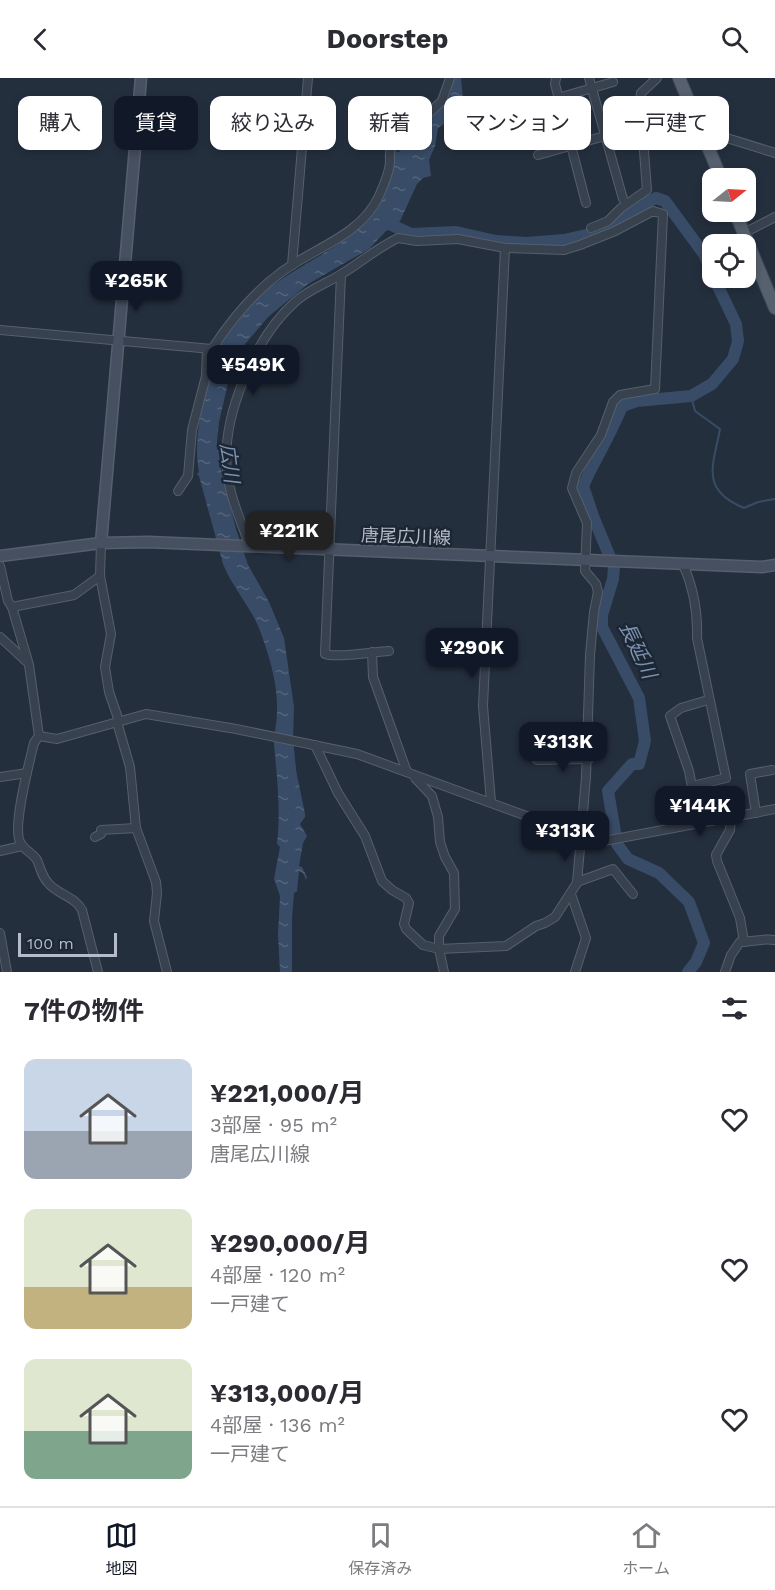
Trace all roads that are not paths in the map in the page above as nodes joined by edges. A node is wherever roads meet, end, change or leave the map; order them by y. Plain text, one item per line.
1 (141, 78) edge
2 (308, 78) edge
3 (450, 78) edge
4 (556, 78) edge
5 (589, 78) edge
6 (657, 78) edge
7 (679, 78) edge
8 (613, 82) dead end
9 (591, 89) junction
10 (558, 96) edge
11 (565, 96) edge
12 (641, 96) edge
13 (686, 96) edge
14 (603, 127) edge
15 (729, 136) edge
16 (559, 150) edge
17 (572, 150) edge
18 (609, 150) edge
19 (644, 150) edge
20 (709, 150) edge
21 (775, 153) edge
22 (538, 155) dead end
23 (717, 168) edge
24 (622, 199) dead end
25 (586, 203) dead end
26 (775, 217) edge
27 (739, 222) edge
28 (591, 228) dead end
29 (744, 233) junction
30 (505, 248) junction
31 (292, 265) junction
32 (341, 275) junction
33 (775, 308) edge
34 (0, 330) edge
35 (119, 342) junction
36 (207, 349) junction
37 (178, 491) dead end
38 (101, 543) junction
39 (247, 546) junction
40 (330, 550) junction
41 (491, 555) junction
42 (0, 556) edge
43 (588, 560) junction
44 (683, 564) junction
45 (775, 565) edge
46 (0, 566) edge
47 (100, 576) junction
48 (12, 607) junction
49 (0, 637) edge
50 (389, 651) dead end
51 (372, 652) junction
52 (26, 662) junction
53 (708, 700) junction
54 (118, 721) junction
55 (39, 736) junction
56 (315, 745) junction
57 (587, 759) junction
58 (537, 760) dead end
59 (772, 770) dead end
60 (27, 773) junction
61 (409, 773) junction
62 (0, 777) edge
63 (692, 786) junction
64 (491, 802) junction
65 (775, 809) edge
66 (756, 813) junction
67 (731, 818) junction
68 (699, 824) junction
69 (136, 828) junction
70 (581, 836) junction
71 (95, 837) dead end
72 (22, 846) junction
73 (0, 851) edge
74 (577, 882) junction
75 (572, 894) junction
76 (633, 894) dead end
77 (0, 933) edge
78 (774, 940) edge
79 (744, 942) junction
80 (439, 949) junction
81 (7, 972) edge
82 (98, 972) edge
83 (167, 972) edge
84 (444, 972) edge
85 (574, 972) edge
86 (725, 972) edge

1 - 35 main road
2 - 31 street
3 - 31 street
4 - 10 street
5 - 9 street
6 - 12 street
7 - 13 main road
8 - 9 street
9 - 11 street
9 - 14 street
15 - 21 street
16 - 22 street
17 - 25 street
18 - 24 street
19 - 28 street
20 - 23 main road
26 - 29 street
27 - 29 main road
29 - 33 main road
30 - 32 street
30 - 41 street
30 - 43 street
31 - 36 street
32 - 39 street
32 - 40 street
34 - 35 street
35 - 36 street
35 - 38 main road
36 - 37 street
38 - 39 main road, 唐尾広川線
38 - 42 main road, 唐尾広川線
38 - 47 street
39 - 40 main road, 唐尾広川線
40 - 41 main road, 唐尾広川線
40 - 51 street
41 - 43 main road, 唐尾広川線
41 - 64 street
43 - 44 main road, 唐尾広川線
43 - 57 street
44 - 45 main road, 唐尾広川線
44 - 53 street
46 - 48 street
47 - 48 street
47 - 54 street
48 - 52 street
49 - 52 street
50 - 51 street
51 - 61 street
52 - 55 street
53 - 63 street
53 - 63 street
54 - 55 street
54 - 56 street
54 - 69 street
55 - 60 street
56 - 61 street
56 - 80 street
57 - 58 street
57 - 70 street
59 - 66 street
60 - 62 street
60 - 72 street
61 - 64 street
61 - 80 street
63 - 68 street
64 - 70 street
65 - 66 street
66 - 67 street
67 - 68 street
67 - 79 street
68 - 70 street
69 - 71 street
69 - 83 street
70 - 74 street
72 - 73 street
72 - 82 street
74 - 75 street
74 - 76 street
75 - 80 street
75 - 85 street
77 - 81 street
78 - 79 street
79 - 86 street
80 - 84 street

